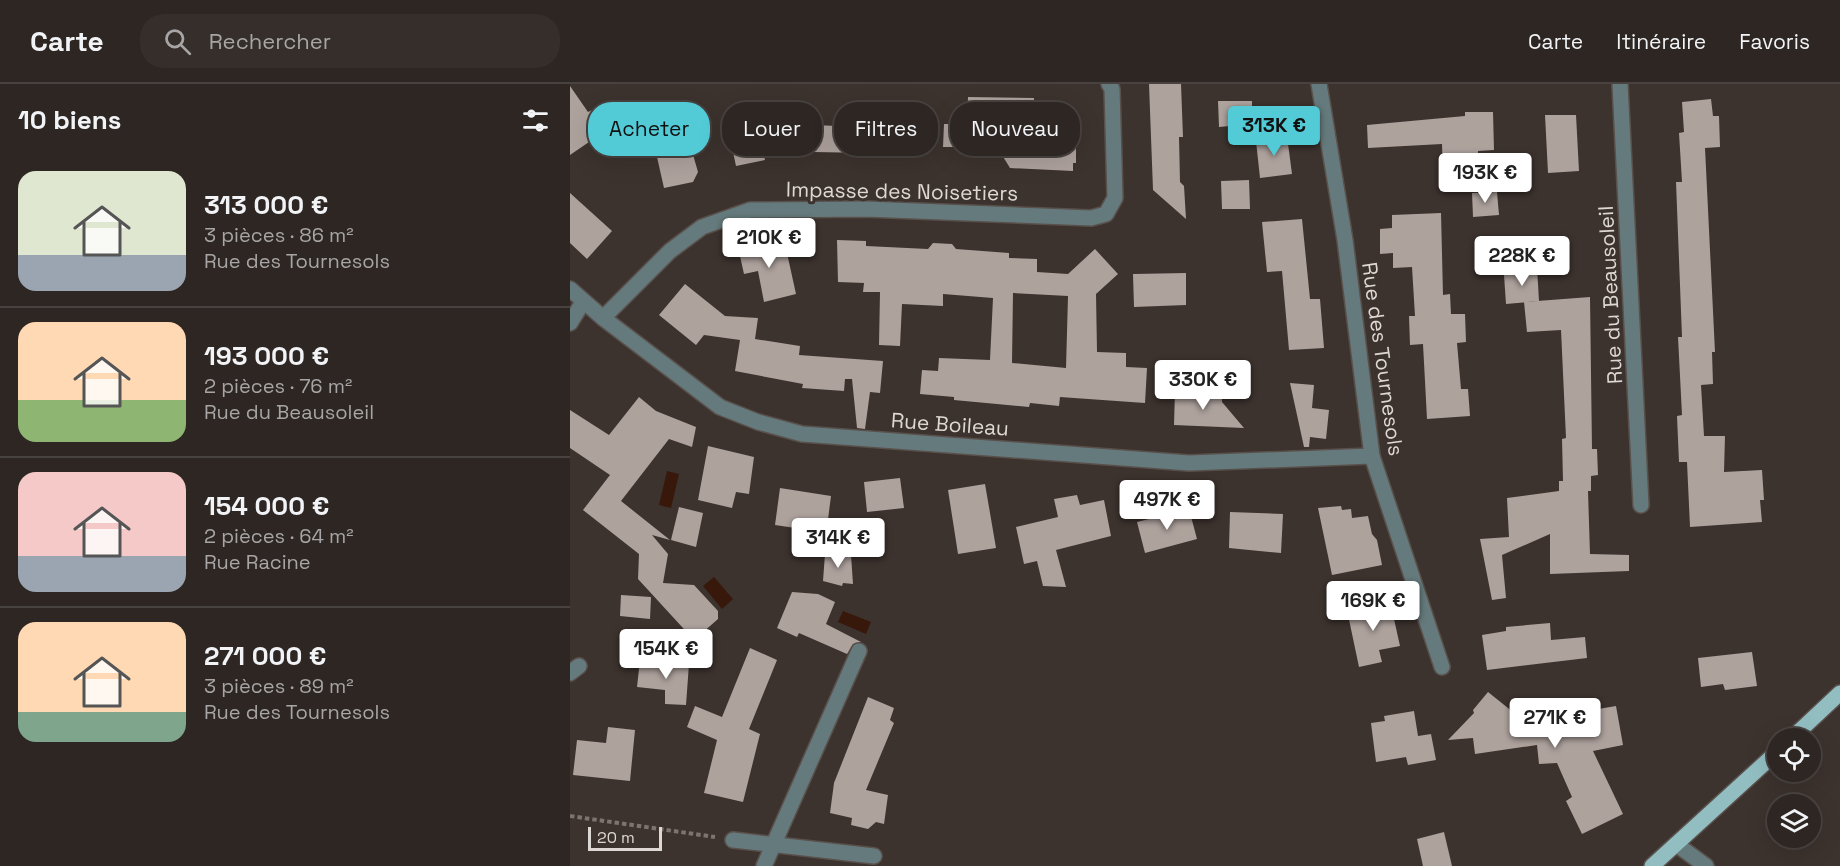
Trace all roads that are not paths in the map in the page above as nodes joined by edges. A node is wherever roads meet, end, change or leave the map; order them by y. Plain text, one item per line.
1 (1109, 84) edge
2 (1319, 84) edge
3 (1620, 84) edge
4 (570, 289) edge
5 (584, 302) junction
6 (603, 318) junction
7 (570, 323) edge
8 (1372, 456) junction
9 (1641, 505) dead end
10 (859, 651) dead end
11 (1442, 667) dead end
12 (1840, 693) edge
13 (1803, 728) edge
14 (1767, 761) edge
15 (733, 840) road end
16 (774, 844) junction
17 (1676, 844) junction
18 (874, 856) dead end
19 (764, 866) edge
20 (1652, 866) edge
21 (1706, 866) edge

1 - 6 street, Impasse des Noisetiers
2 - 8 street, Rue des Tournesols
3 - 9 street, Rue du Beausoleil
4 - 5 street, Rue Boileau
5 - 6 street, Rue Boileau
5 - 7 street
6 - 8 street, Rue Boileau
8 - 11 street, Rue des Tournesols
10 - 16 street
12 - 13 main road
14 - 17 main road
15 - 16 street
16 - 18 street
16 - 19 street
17 - 20 main road
17 - 21 street

